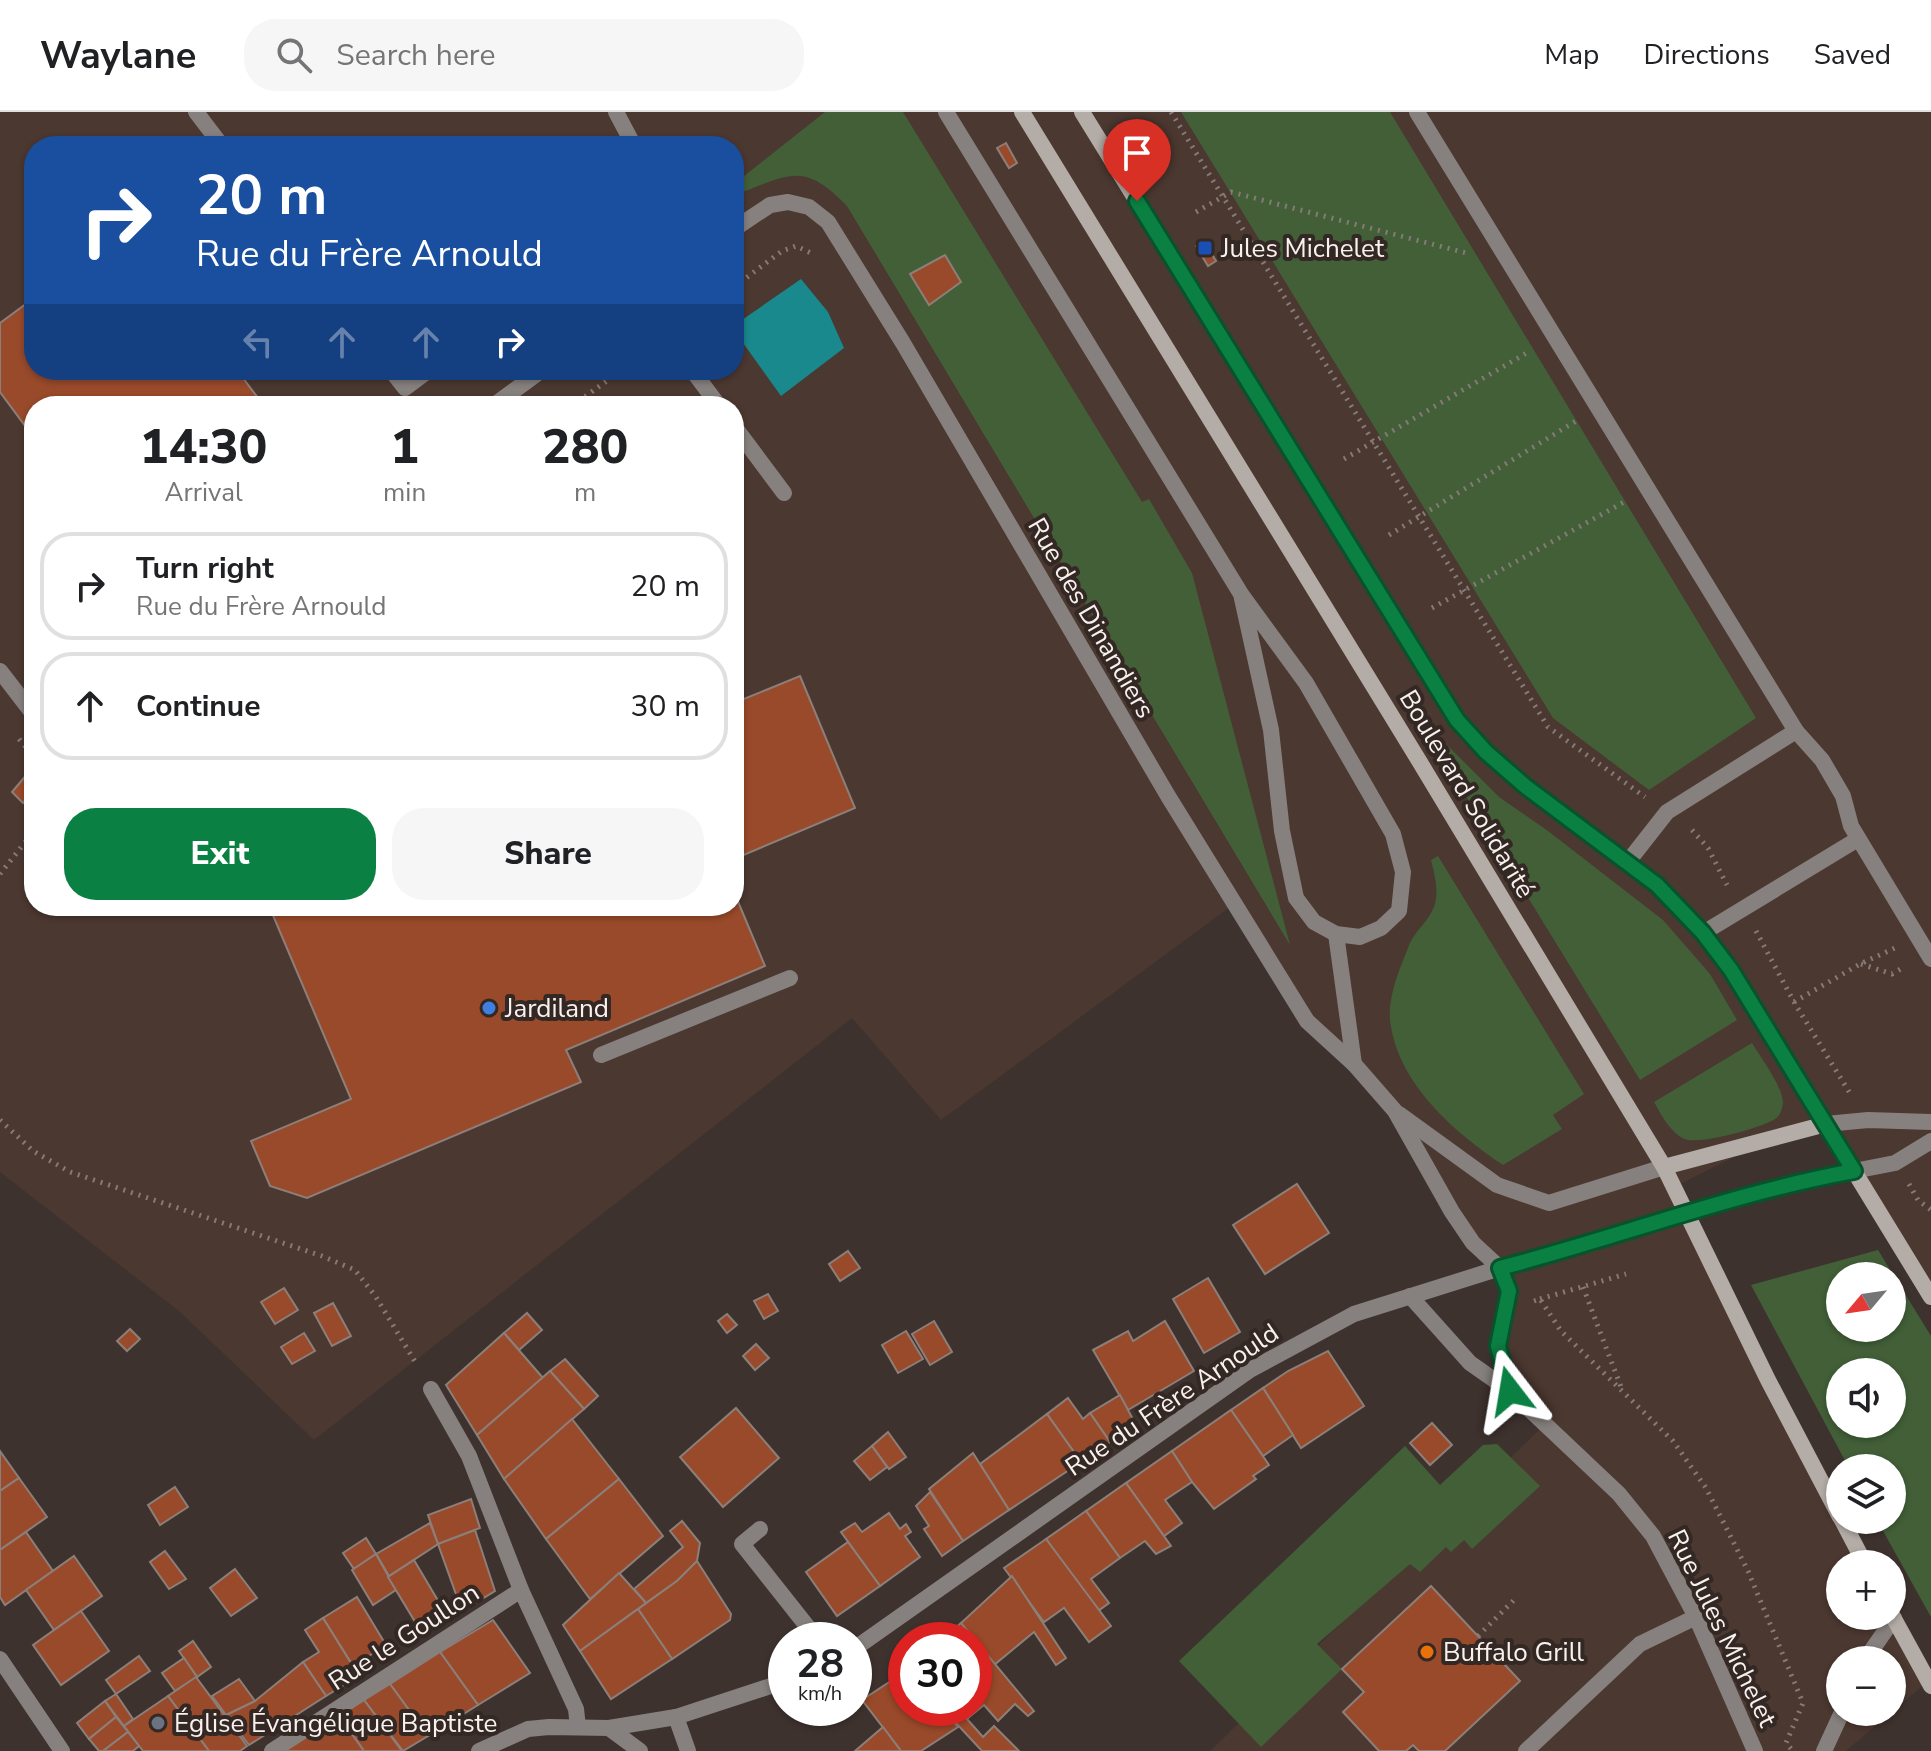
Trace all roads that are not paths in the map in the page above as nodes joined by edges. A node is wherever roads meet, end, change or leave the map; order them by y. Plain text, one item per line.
1 (196, 112) edge
2 (616, 112) edge
3 (946, 112) edge
4 (1022, 112) edge
5 (1417, 112) edge
6 (1086, 113) edge
7 (214, 136) edge
8 (629, 136) edge
9 (744, 222) edge
10 (399, 380) edge
11 (416, 380) edge
12 (528, 380) edge
13 (507, 396) edge
14 (744, 439) edge
15 (784, 493) dead end
16 (1241, 594) junction
17 (0, 671) edge
18 (24, 702) edge
19 (1800, 736) junction
20 (1858, 839) junction
21 (1627, 863) junction
22 (1703, 933) junction
23 (1336, 934) junction
24 (1929, 956) edge
25 (790, 978) dead end
26 (601, 1055) dead end
27 (1354, 1064) junction
28 (1395, 1111) junction
29 (1931, 1122) edge
30 (1826, 1124) junction
31 (1931, 1141) edge
32 (1664, 1167) junction
33 (1854, 1171) junction
34 (1687, 1212) junction
35 (1500, 1268) junction
36 (1410, 1296) junction
37 (1931, 1297) edge
38 (431, 1389) road end
39 (1510, 1391) junction
40 (1826, 1490) edge
41 (760, 1529) dead end
42 (521, 1590) junction
43 (1696, 1617) junction
44 (804, 1622) edge
45 (1900, 1630) edge
46 (872, 1636) edge
47 (0, 1659) edge
48 (1931, 1686) edge
49 (768, 1687) edge
50 (676, 1717) junction
51 (1836, 1726) edge
52 (578, 1727) junction
53 (609, 1728) junction
54 (62, 1751) edge
55 (272, 1751) edge
56 (479, 1751) edge
57 (640, 1751) edge
58 (688, 1751) edge
59 (1526, 1751) edge
60 (1755, 1751) edge
61 (1824, 1751) edge

1 - 7 street
2 - 8 street
3 - 16 street
4 - 32 main road, Boulevard Solidarité
5 - 19 street
6 - 21 main road, Boulevard Solidarité
9 - 27 street, Rue des Dinandiers
10 - 11 street
12 - 13 street
14 - 15 street
16 - 23 street
16 - 23 street
17 - 18 street
19 - 20 street
19 - 21 street
20 - 22 street
20 - 24 street
21 - 22 main road, Boulevard Solidarité
22 - 30 main road, Boulevard Solidarité
23 - 27 street
25 - 26 street
27 - 28 street, Rue des Dinandiers
28 - 32 street, Rue des Dinandiers
28 - 35 street, Rue des Dinandiers
29 - 30 street
30 - 32 main road
30 - 33 main road, Boulevard Solidarité
31 - 33 street
32 - 34 main road, Boulevard Solidarité
33 - 34 main road
33 - 37 main road, Boulevard Solidarité
34 - 35 street, Rue du Frère Arnould
34 - 40 main road, Boulevard Solidarité
35 - 36 street, Rue du Frère Arnould
35 - 39 street
36 - 39 street, Rue Jules Michelet
36 - 46 street, Rue du Frère Arnould
38 - 42 street, Rue le Goullon
39 - 43 street, Rue Jules Michelet
41 - 44 street
42 - 52 street, Rue le Goullon
42 - 55 street, Rue le Goullon
43 - 59 street
43 - 60 street, Rue Jules Michelet
45 - 48 main road
47 - 54 street
49 - 50 street
50 - 53 street
50 - 58 street
51 - 61 street
52 - 53 street
52 - 56 street
53 - 57 street

